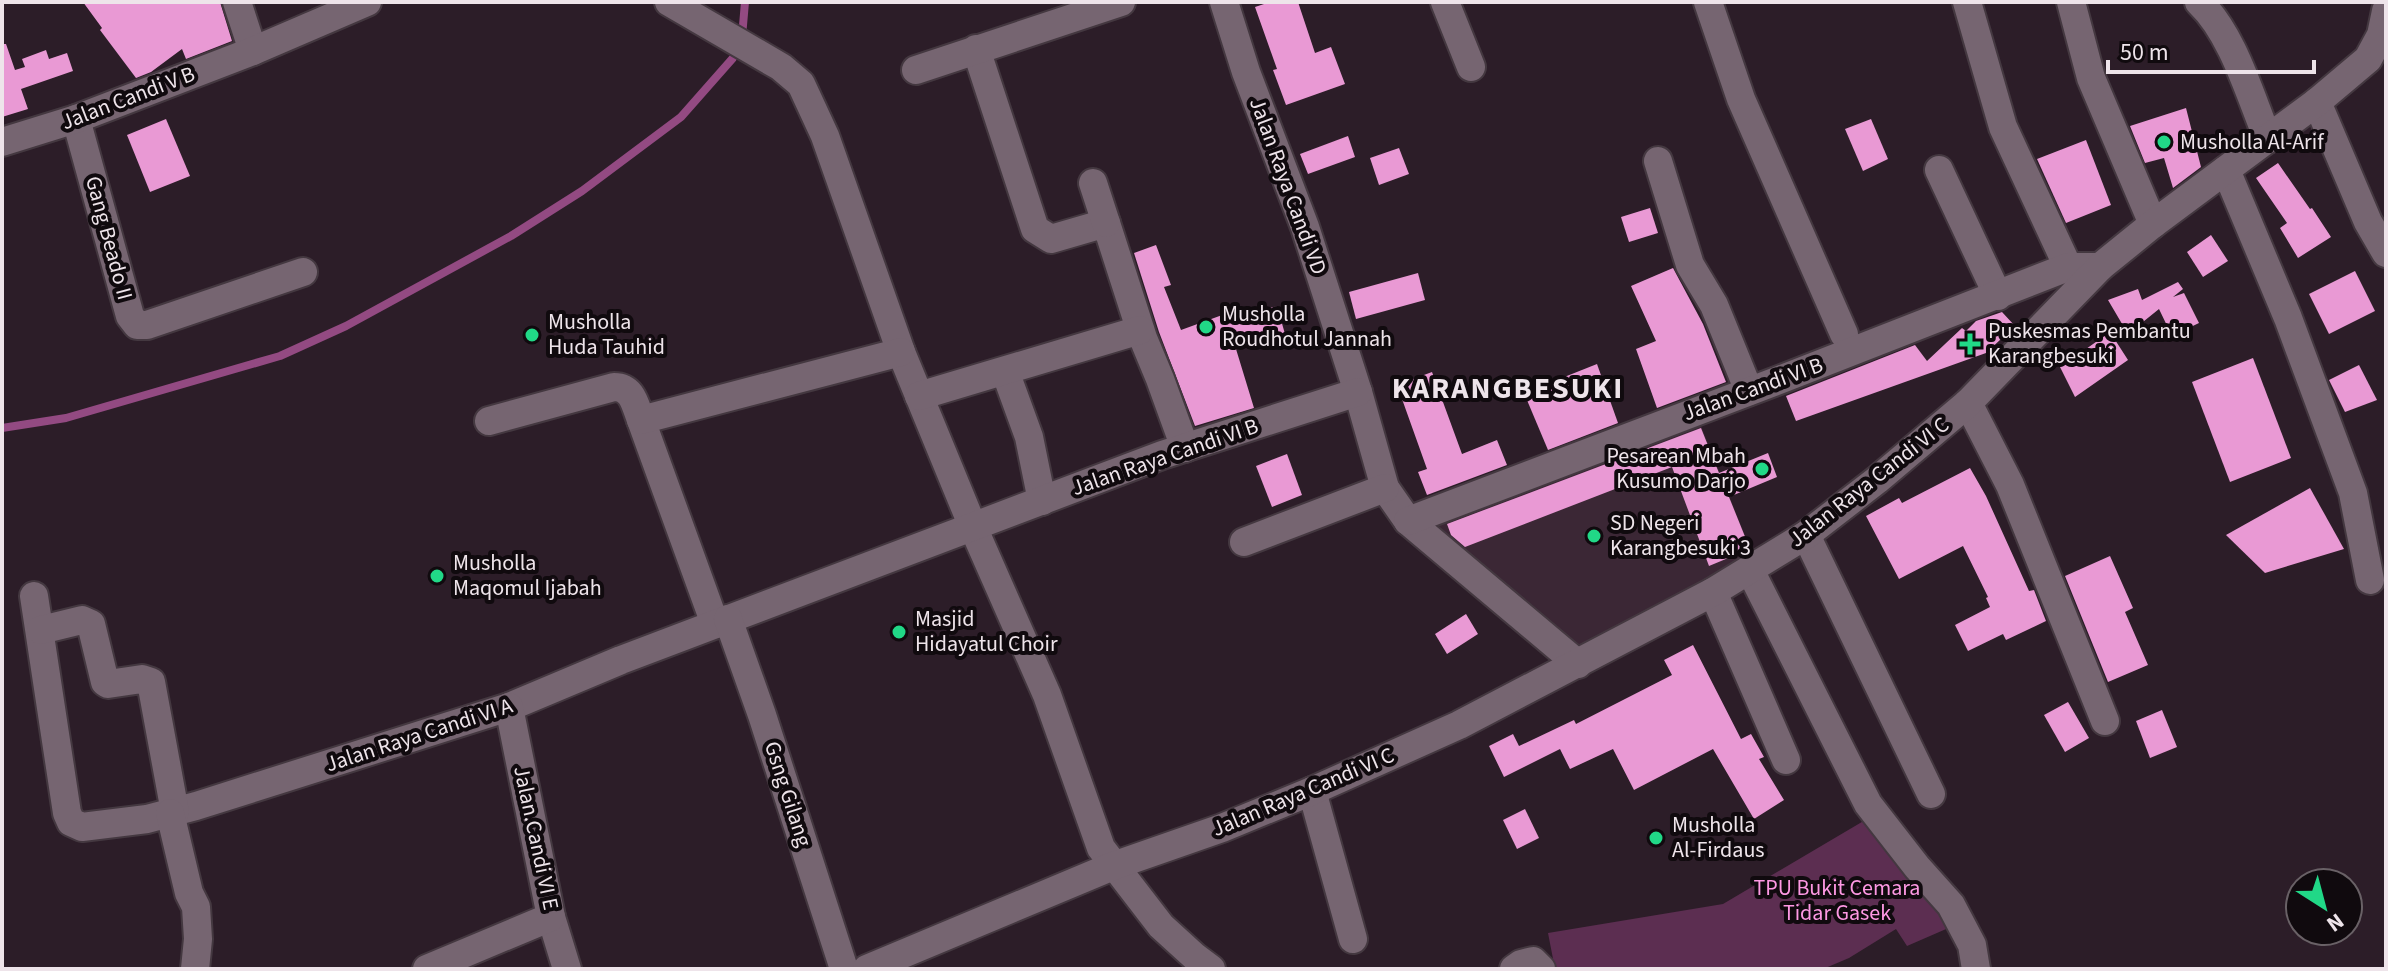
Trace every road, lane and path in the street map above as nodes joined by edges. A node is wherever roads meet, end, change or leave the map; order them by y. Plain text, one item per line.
1 (237, 2) edge
2 (669, 2) edge
3 (1121, 2) edge
4 (1224, 2) edge
5 (1445, 2) edge
6 (1708, 2) edge
7 (1967, 2) edge
8 (2071, 2) edge
9 (2199, 2) edge
10 (360, 4) edge
11 (2384, 30) edge
12 (976, 49) junction
13 (253, 51) junction
14 (1471, 67) dead end
15 (916, 70) dead end
16 (2317, 102) junction
17 (76, 119) junction
18 (2268, 139) junction
19 (2, 142) edge
20 (1658, 161) dead end
21 (1939, 170) dead end
22 (2226, 170) junction
23 (1093, 183) dead end
24 (1106, 223) junction
25 (2153, 224) junction
26 (2386, 253) edge
27 (2068, 267) junction
28 (2100, 267) junction
29 (303, 272) dead end
30 (1998, 296) junction
31 (1140, 330) junction
32 (1844, 334) dead end
33 (901, 352) junction
34 (1005, 371) junction
35 (1749, 391) junction
36 (1358, 392) junction
37 (919, 396) junction
38 (1968, 403) junction
39 (641, 420) junction
40 (489, 421) dead end
41 (1185, 448) junction
42 (1385, 488) junction
43 (1042, 501) junction
44 (1408, 521) junction
45 (973, 527) junction
46 (1806, 535) junction
47 (1244, 542) dead end
48 (1750, 570) junction
49 (2370, 580) dead end
50 (1713, 592) junction
51 (34, 596) dead end
52 (722, 622) junction
53 (41, 630) junction
54 (1578, 664) junction
55 (509, 707) junction
56 (2105, 721) dead end
57 (1786, 760) dead end
58 (1312, 791) junction
59 (1931, 794) dead end
60 (172, 813) junction
61 (1113, 866) junction
62 (551, 917) junction
63 (1353, 939) dead end
64 (195, 969) edge
65 (427, 969) edge
66 (567, 969) edge
67 (844, 969) edge
68 (867, 969) edge
69 (1211, 969) edge
70 (1514, 969) edge
71 (1541, 969) edge
72 (1976, 969) edge

1 - 13 street
2 - 33 street
3 - 12 street
4 - 36 street, Jalan Raya Candi VD
5 - 14 street
6 - 32 street
7 - 27 street
8 - 25 street
9 - 18 street
10 - 13 street, Jalan Candi V B
11 - 16 street, Jalan Raya Candi VI C
12 - 15 street
12 - 24 street
13 - 17 street, Jalan Candi V B
16 - 18 street, Jalan Raya Candi VI C
16 - 26 street
17 - 19 street, Jalan Candi V B
17 - 29 street, Gang Beado II
18 - 22 street, Jalan Raya Candi VI C
20 - 35 street
21 - 30 street
22 - 25 street, Jalan Raya Candi VI C
22 - 49 street
23 - 24 street
24 - 31 street
25 - 28 street, Jalan Raya Candi VI C
27 - 28 street, Jalan Candi VI B
27 - 30 street, Jalan Candi VI B
28 - 38 street, Jalan Raya Candi VI C
30 - 35 street, Jalan Candi VI B
31 - 34 street
31 - 41 street
33 - 37 street
33 - 39 street
34 - 37 street
34 - 43 street
35 - 44 street, Jalan Candi VI B
36 - 41 street, Jalan Raya Candi VI B
36 - 42 street, Jalan Raya Candi VD
37 - 45 street
38 - 46 street, Jalan Raya Candi VI C
38 - 56 street
39 - 40 street, Gsng Gilang
39 - 52 street, Gsng Gilang
41 - 43 street, Jalan Raya Candi VI B
42 - 44 street, Jalan Raya Candi VD
42 - 47 street
43 - 45 street, Jalan Raya Candi VI B
44 - 54 street, Jalan Raya Candi VD
45 - 52 street, Jalan Raya Candi VI A
45 - 61 street
46 - 48 street, Jalan Raya Candi VI C
46 - 59 street
48 - 50 street, Jalan Raya Candi VI C
48 - 72 street
50 - 54 street, Jalan Raya Candi VI C
50 - 57 street
51 - 53 street, Jalan Raya Candi VI A
52 - 55 street, Jalan Raya Candi VI A
52 - 67 street, Gsng Gilang
53 - 60 street
53 - 60 street, Jalan Raya Candi VI A
54 - 58 street, Jalan Raya Candi VI C
55 - 60 street, Jalan Raya Candi VI A
55 - 62 street, Jalan.Candi VI E
58 - 61 street, Jalan Raya Candi VI C
58 - 63 street
60 - 64 street
61 - 68 street, Jalan Raya Candi VI C
61 - 69 street
62 - 65 street
62 - 66 street, Jalan.Candi VI E
70 - 71 street

